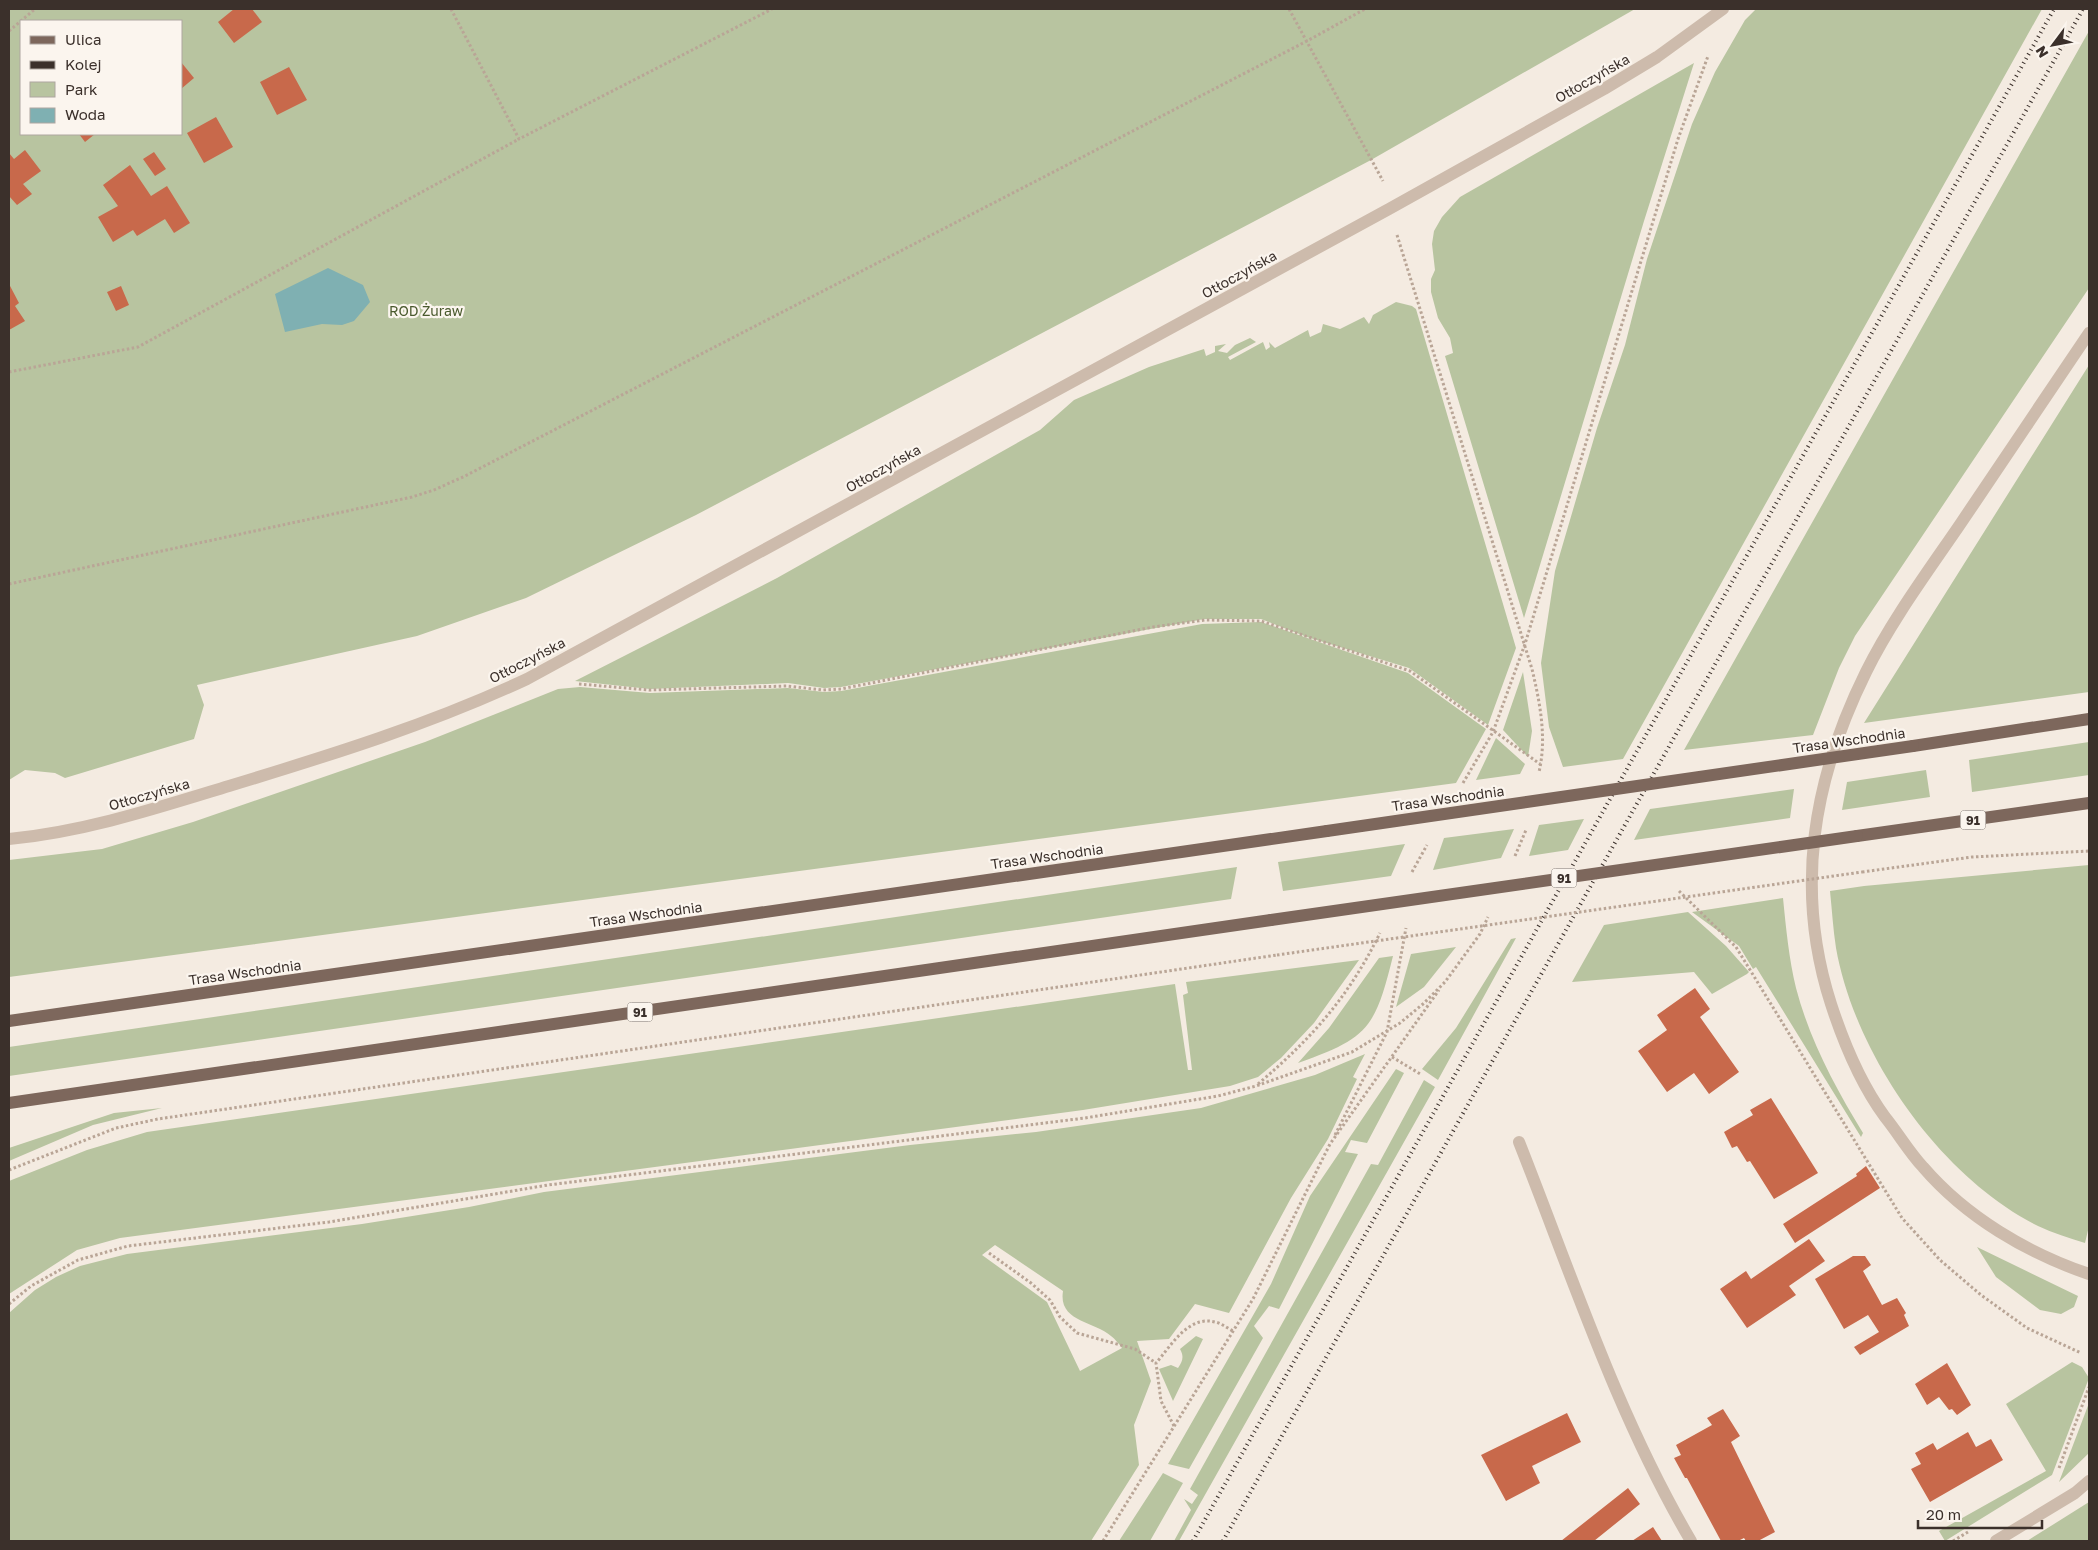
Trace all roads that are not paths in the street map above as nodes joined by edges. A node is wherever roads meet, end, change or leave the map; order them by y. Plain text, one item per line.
1 (1723, 9) edge
2 (2089, 333) edge
3 (2089, 719) edge
4 (2089, 803) edge
5 (9, 840) edge
6 (9, 1021) edge
7 (9, 1103) edge
8 (1519, 1142) dead end
9 (2089, 1274) edge
10 (2089, 1481) edge
11 (1691, 1541) edge
12 (1996, 1541) edge

1 - 5 street, Otłoczyńska
2 - 9 street
3 - 6 main road, Trasa Wschodnia, bridge
4 - 7 main road, 91, bridge
8 - 11 street
10 - 12 street

